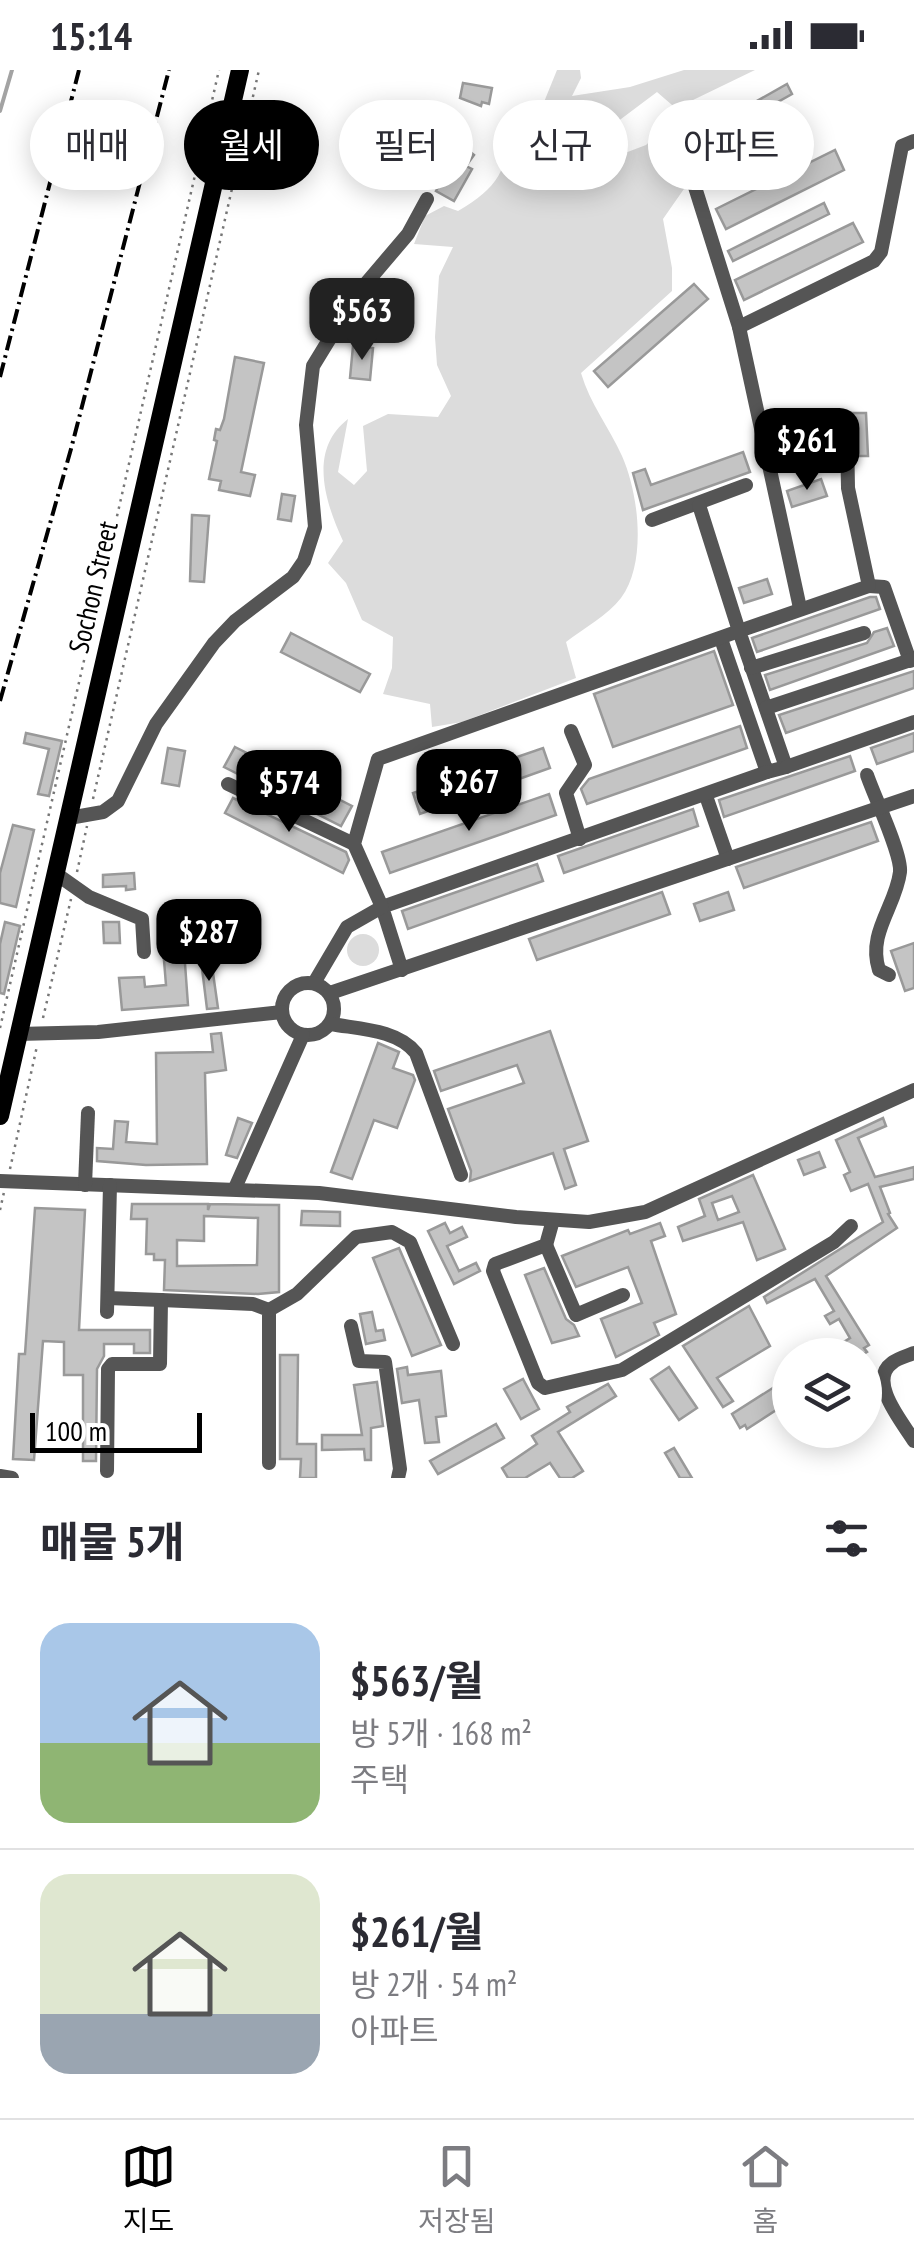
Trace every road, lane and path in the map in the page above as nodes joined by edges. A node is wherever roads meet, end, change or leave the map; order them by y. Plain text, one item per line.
1 (219, 70) edge
2 (240, 70) edge
3 (259, 70) edge
4 (914, 142) edge
5 (696, 190) edge
6 (427, 199) dead end
7 (739, 327) junction
8 (847, 433) dead end
9 (746, 485) dead end
10 (699, 505) junction
11 (652, 520) dead end
12 (870, 586) junction
13 (800, 608) junction
14 (739, 630) junction
15 (864, 633) dead end
16 (720, 639) junction
17 (912, 660) edge
18 (751, 668) junction
19 (766, 708) junction
20 (914, 722) edge
21 (571, 731) dead end
22 (786, 767) junction
23 (767, 772) junction
24 (867, 776) dead end
25 (228, 784) dead end
26 (706, 796) junction
27 (914, 796) edge
28 (878, 808) junction
29 (90, 814) junction
30 (69, 818) junction
31 (580, 839) junction
32 (354, 844) junction
33 (728, 859) junction
34 (55, 873) junction
35 (74, 886) junction
36 (382, 907) junction
37 (144, 952) dead end
38 (402, 970) junction
39 (888, 975) dead end
40 (314, 982) junction
41 (330, 992) junction
42 (282, 1012) junction
43 (330, 1024) junction
44 (9, 1031) edge
45 (39, 1035) junction
46 (303, 1035) junction
47 (914, 1090) edge
48 (88, 1112) dead end
49 (0, 1116) edge
50 (461, 1175) dead end
51 (3, 1182) edge
52 (85, 1185) junction
53 (110, 1186) junction
54 (236, 1188) junction
55 (0, 1210) edge
56 (553, 1220) junction
57 (850, 1226) dead end
58 (546, 1244) junction
59 (624, 1295) dead end
60 (161, 1300) junction
61 (268, 1310) junction
62 (352, 1326) dead end
63 (453, 1344) dead end
64 (914, 1353) edge
65 (914, 1441) edge
66 (269, 1463) dead end
67 (108, 1471) dead end
68 (0, 1476) edge
69 (12, 1478) edge
70 (398, 1478) edge

1 - 44 path
2 - 30 main road, Sochon Street
3 - 29 path
4 - 7 street
5 - 7 street
6 - 29 street
7 - 13 street
8 - 12 street
9 - 10 street
10 - 11 street
10 - 14 street
12 - 13 street
12 - 17 street
13 - 14 street
14 - 16 street
14 - 18 street
15 - 18 street
16 - 23 street
16 - 32 street
17 - 19 street
18 - 19 street
19 - 22 street
20 - 22 street
21 - 31 street
22 - 23 street
23 - 26 street
24 - 28 street
25 - 32 street
26 - 31 street
26 - 33 street
27 - 28 street
28 - 33 street
28 - 39 street
29 - 30 street
29 - 35 path
30 - 34 main road, Sochon Street
31 - 36 street
32 - 36 street
33 - 38 street
34 - 35 street
34 - 44 main road, Sochon Street
35 - 37 street
35 - 45 path
36 - 38 street
36 - 40 street
38 - 41 street
40 - 41 street
40 - 42 street
41 - 43 street
42 - 45 street
42 - 46 street
43 - 46 street
43 - 50 street
44 - 45 street
44 - 49 main road, Sochon Street
45 - 51 path
46 - 54 street
47 - 56 street
48 - 52 street
51 - 52 street
51 - 55 path
52 - 53 street
53 - 54 street
53 - 60 street
54 - 56 street
56 - 58 street
57 - 58 street
58 - 59 street
60 - 61 street
60 - 67 street
61 - 63 street
61 - 66 street
62 - 70 street
64 - 65 street
68 - 69 street

